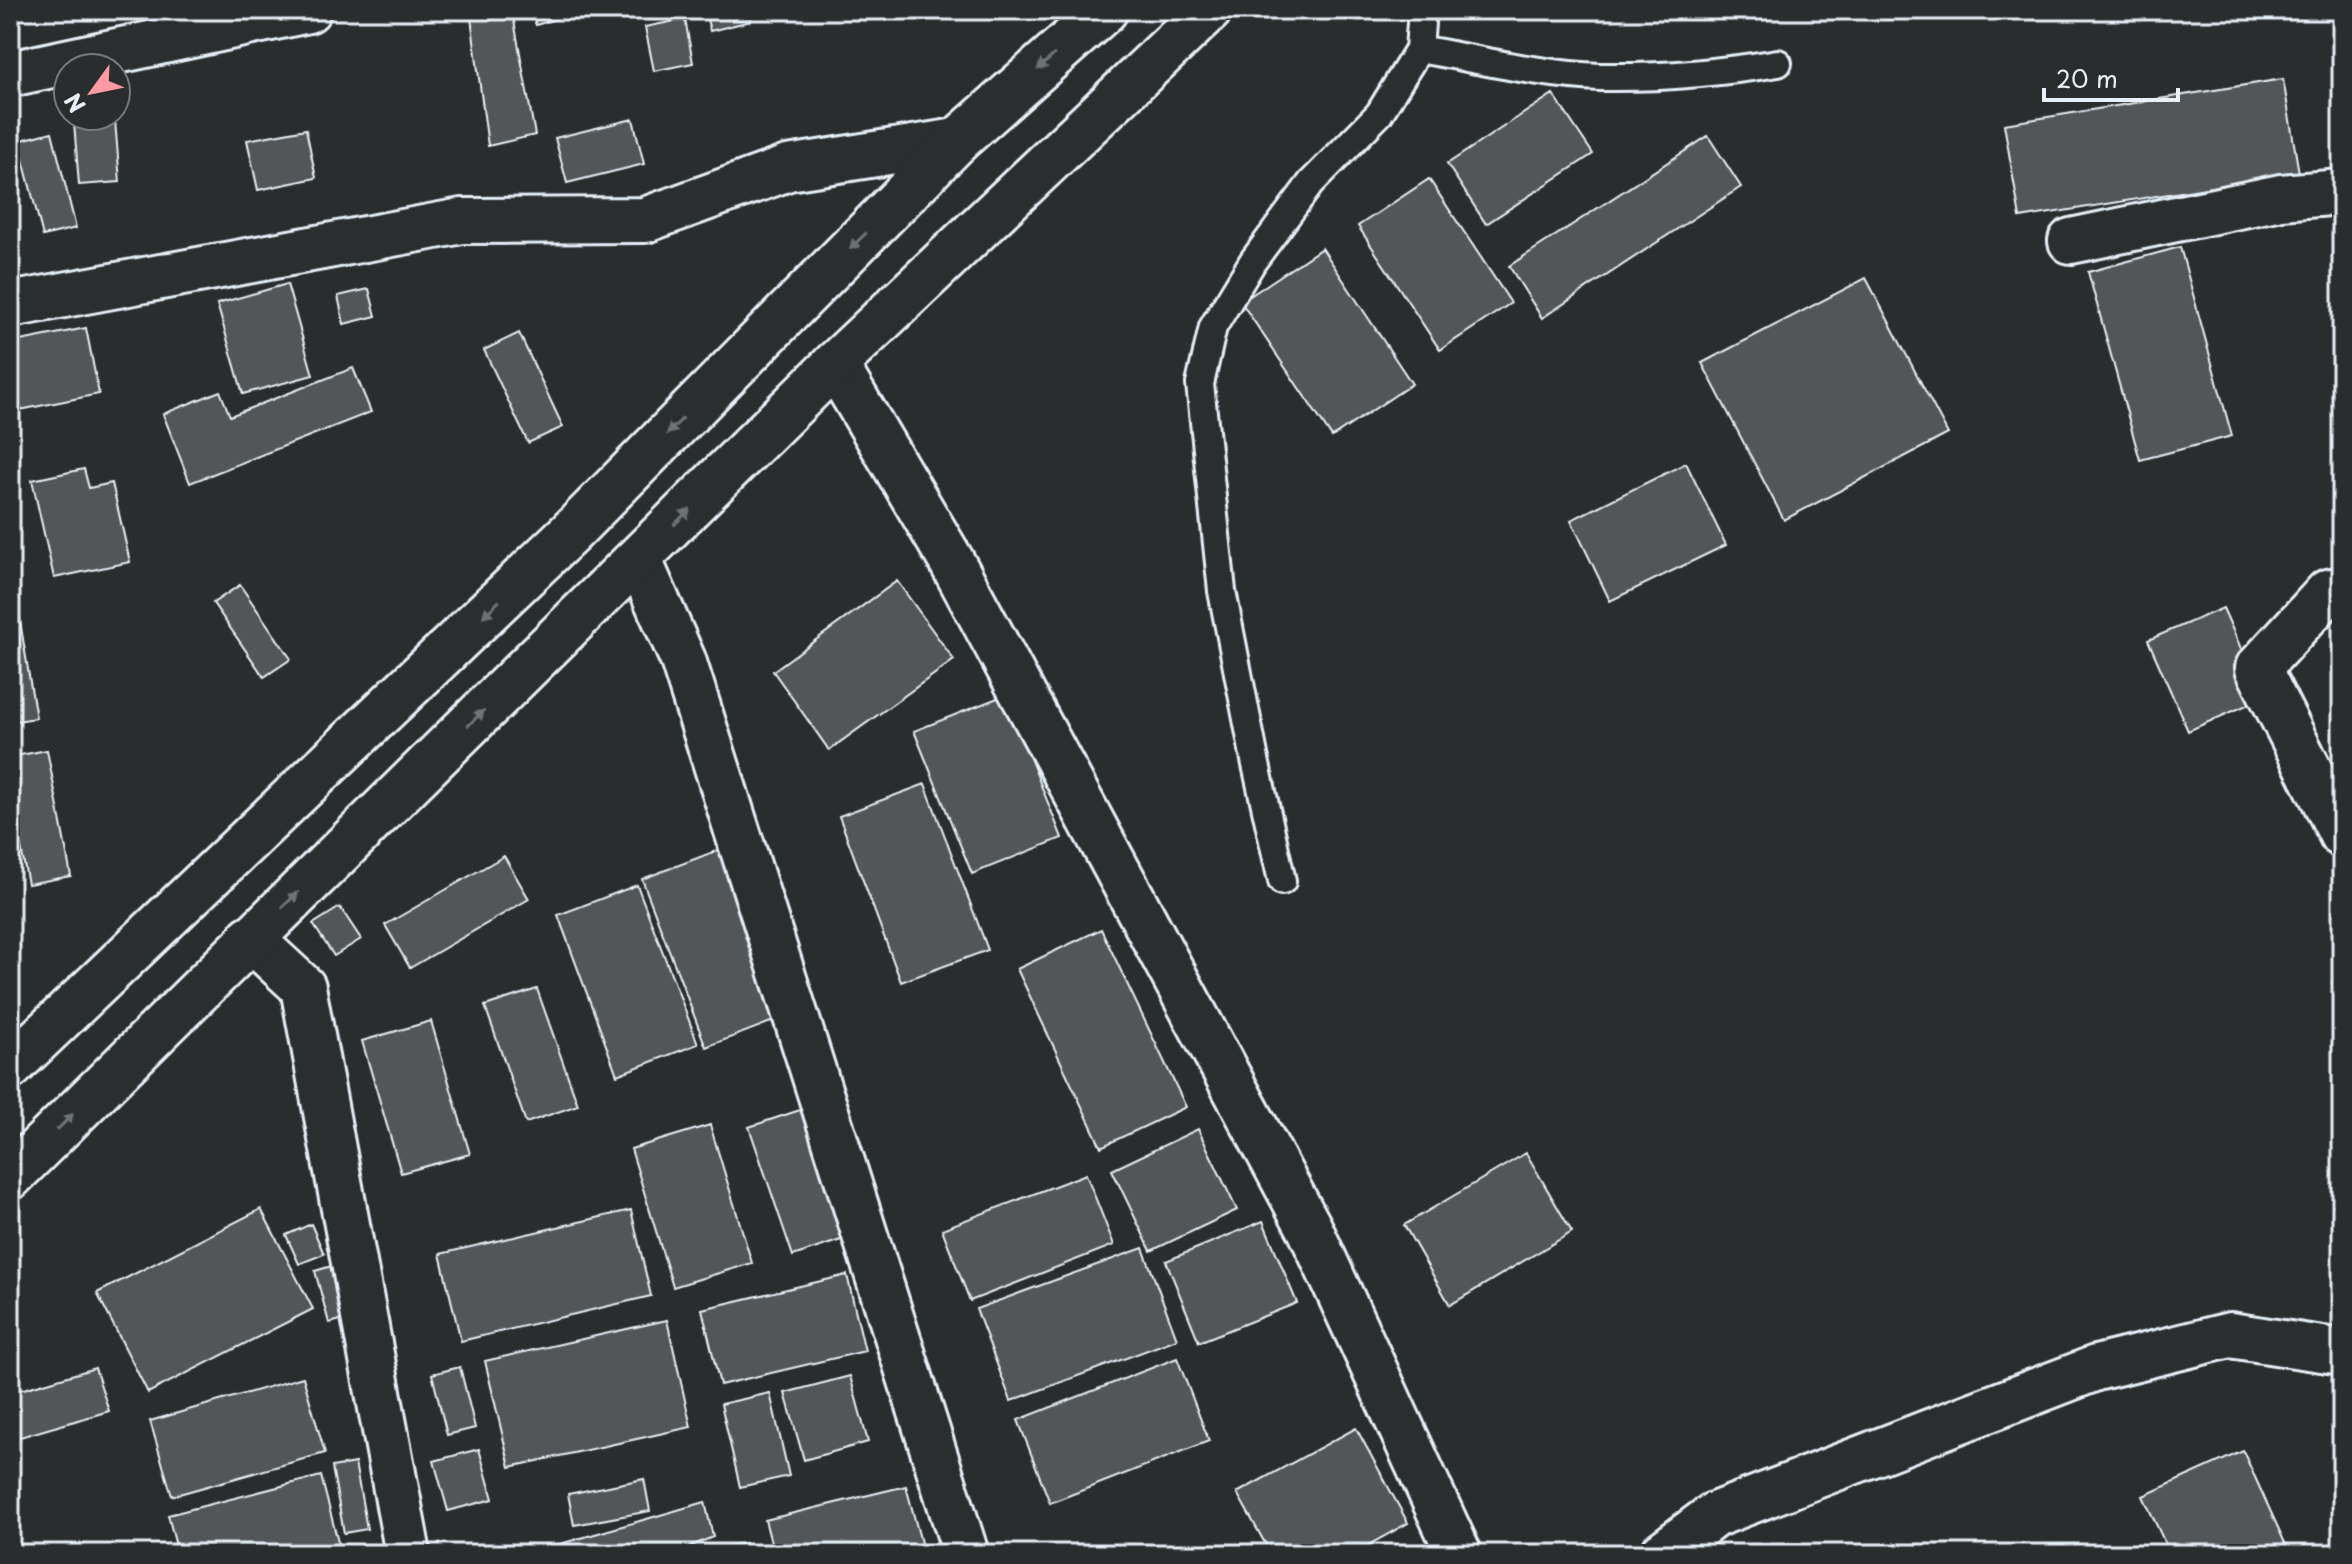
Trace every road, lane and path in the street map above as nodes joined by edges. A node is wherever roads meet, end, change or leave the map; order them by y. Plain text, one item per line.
1 (308, 10) edge
2 (1105, 10) edge
3 (1209, 10) edge
4 (1422, 10) edge
5 (1419, 49) junction
6 (1778, 63) dead end
7 (10, 74) edge
8 (957, 141) junction
9 (2342, 192) edge
10 (2071, 241) dead end
11 (10, 305) edge
12 (835, 364) junction
13 (639, 560) junction
14 (2342, 589) edge
15 (2342, 835) edge
16 (1282, 881) dead end
17 (250, 938) junction
18 (10, 1067) edge
19 (10, 1177) edge
20 (2342, 1352) edge
21 (408, 1554) edge
22 (966, 1554) edge
23 (1459, 1554) edge
24 (1662, 1554) edge

1 - 7 street
2 -> 8 street
3 - 12 street
4 - 5 lane
5 - 6 lane
5 - 16 lane
8 - 11 street
8 -> 18 street
9 - 10 street
13 -> 12 street
12 - 23 street
17 -> 13 street
13 - 22 street
14 - 15 street
19 -> 17 street
17 - 21 street
20 - 24 street

